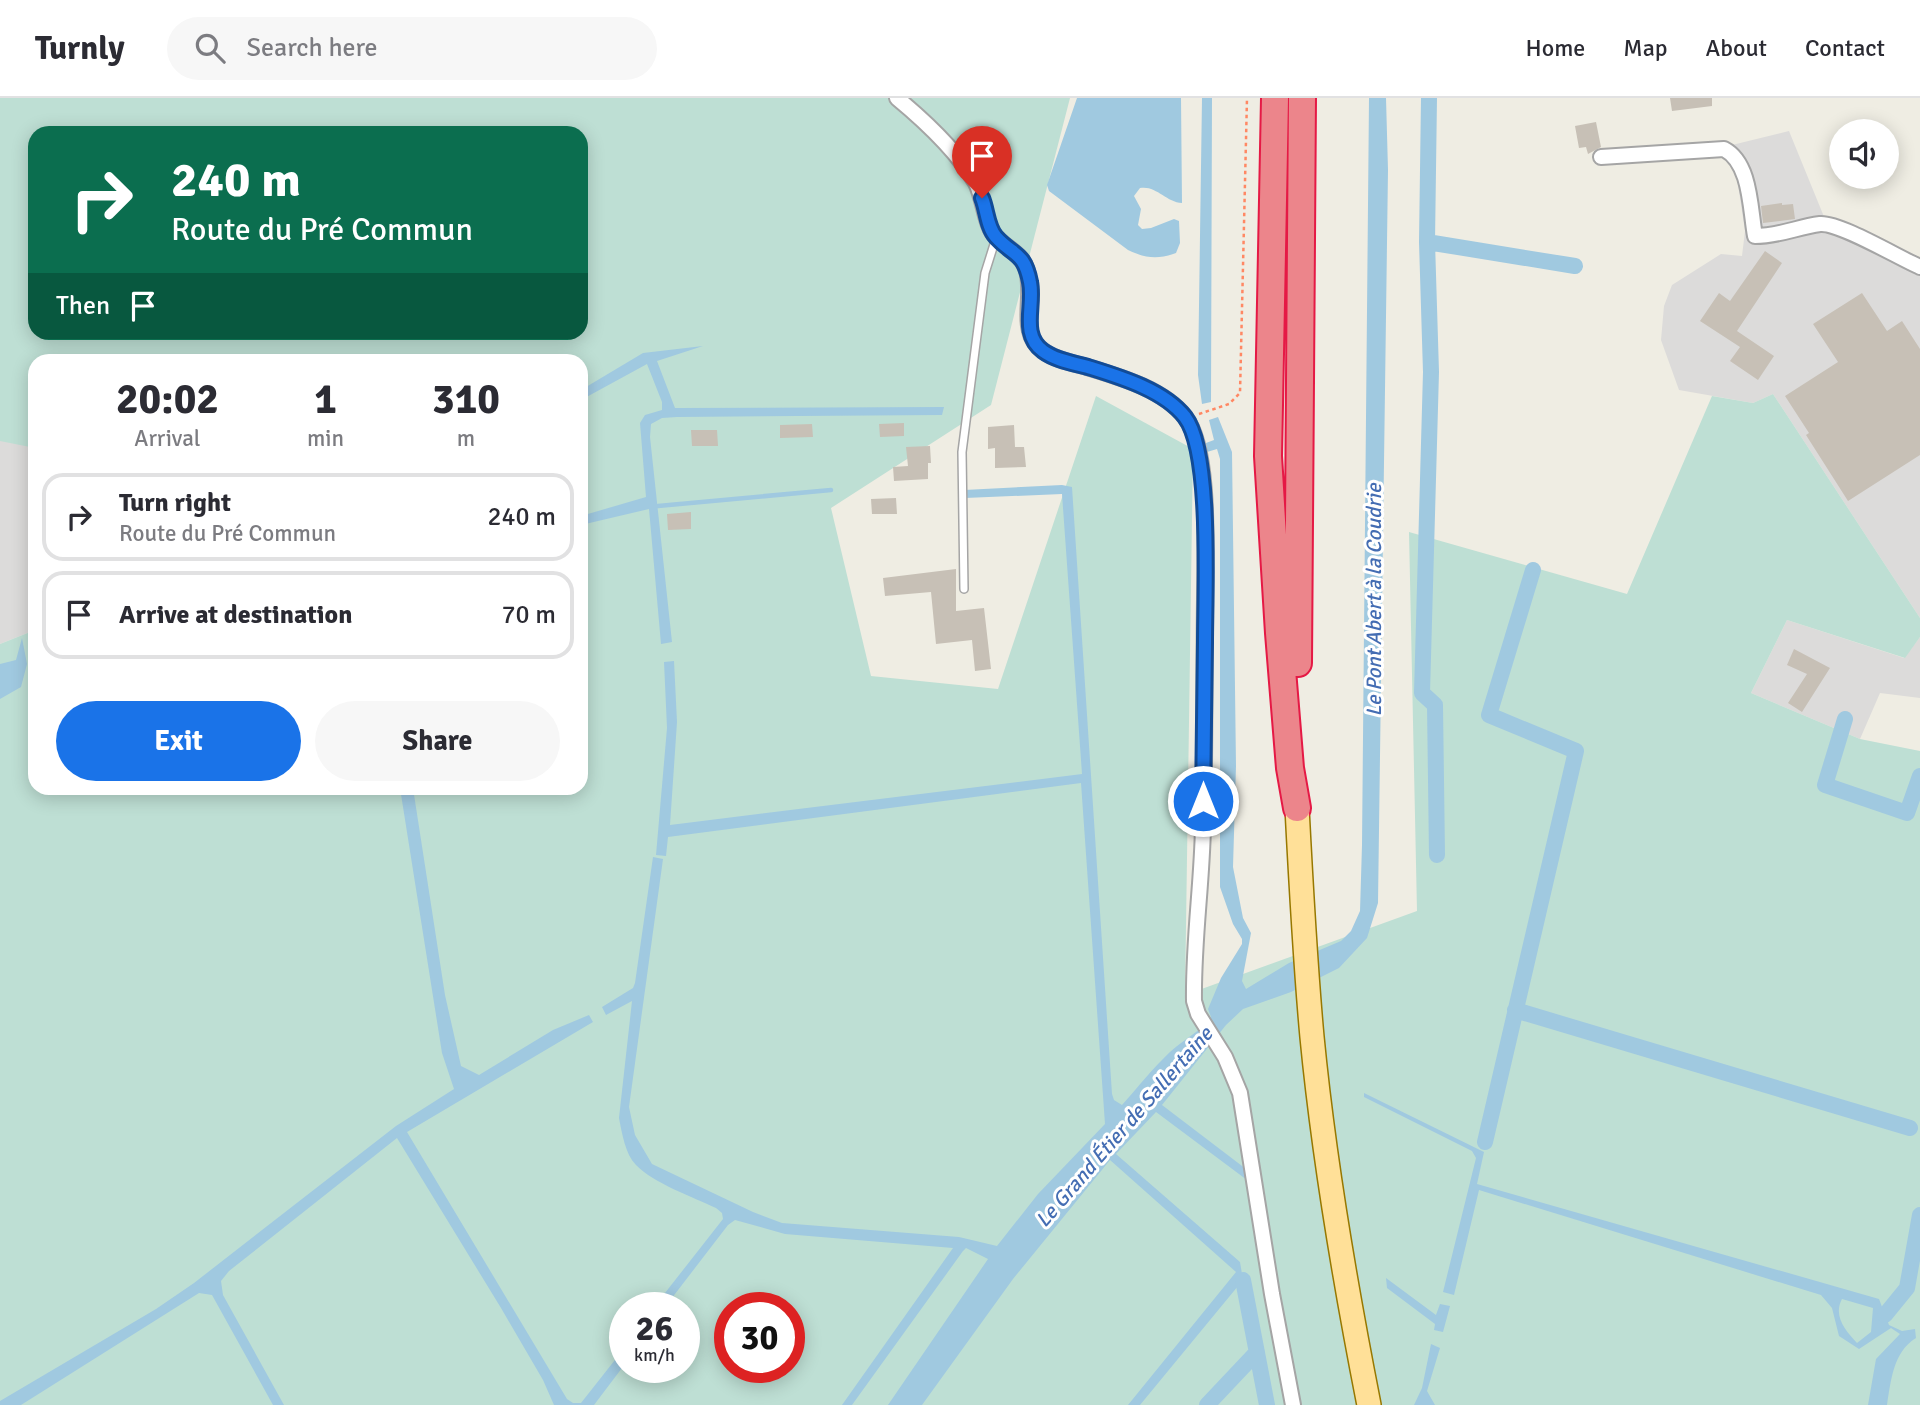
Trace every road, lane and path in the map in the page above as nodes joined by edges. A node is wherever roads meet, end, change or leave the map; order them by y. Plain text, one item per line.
1 (897, 98) edge
2 (1247, 98) edge
3 (1275, 98) edge
4 (1302, 98) edge
5 (1601, 157) dead end
6 (996, 238) junction
7 (1920, 267) edge
8 (1187, 419) junction
9 (964, 589) dead end
10 (1297, 808) junction
11 (1293, 1405) edge
12 (1368, 1405) edge

1 - 6 street
2 - 8 path
3 - 10 highway
4 - 10 highway
5 - 7 street
6 - 8 street
6 - 9 lane
8 - 11 street
10 - 12 main road

